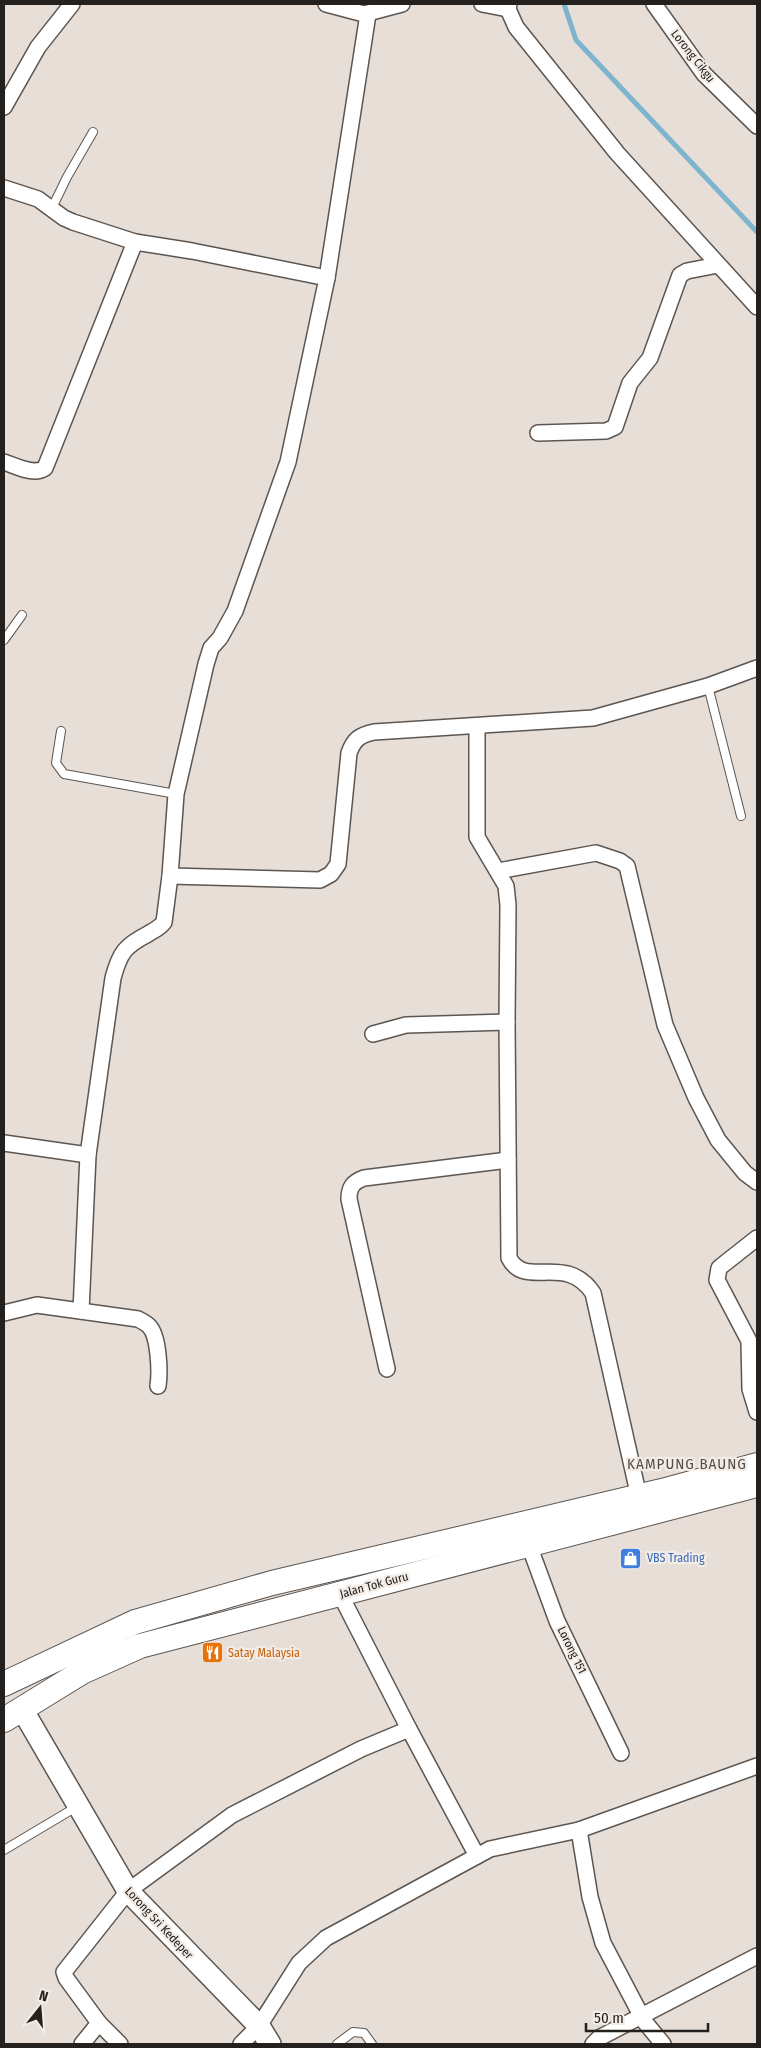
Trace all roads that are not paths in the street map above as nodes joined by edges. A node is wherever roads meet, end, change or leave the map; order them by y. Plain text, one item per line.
1 (72, 4) edge
2 (326, 4) edge
3 (402, 4) edge
4 (482, 4) edge
5 (654, 4) edge
6 (508, 7) edge
7 (371, 11) edge
8 (4, 107) edge
9 (757, 126) edge
10 (93, 132) dead end
11 (4, 188) edge
12 (52, 208) junction
13 (135, 242) junction
14 (718, 265) junction
15 (327, 278) junction
16 (757, 307) edge
17 (538, 432) dead end
18 (4, 462) edge
19 (22, 615) dead end
20 (4, 640) edge
21 (757, 668) edge
22 (708, 686) junction
23 (477, 726) junction
24 (61, 731) dead end
25 (176, 794) junction
26 (742, 816) dead end
27 (498, 871) junction
28 (170, 876) junction
29 (507, 1022) junction
30 (372, 1034) dead end
31 (4, 1143) edge
32 (88, 1156) junction
33 (508, 1160) junction
34 (757, 1182) edge
35 (757, 1238) edge
36 (81, 1311) junction
37 (4, 1313) edge
38 (387, 1369) dead end
39 (158, 1386) dead end
40 (757, 1412) edge
41 (757, 1465) edge
42 (757, 1485) edge
43 (639, 1496) junction
44 (529, 1545) junction
45 (340, 1594) junction
46 (4, 1684) edge
47 (13, 1714) edge
48 (409, 1729) junction
49 (621, 1753) dead end
50 (757, 1766) edge
51 (79, 1805) junction
52 (579, 1830) junction
53 (4, 1850) edge
54 (478, 1856) junction
55 (128, 1891) junction
56 (757, 1956) edge
57 (642, 2016) junction
58 (99, 2023) junction
59 (265, 2035) edge
60 (82, 2044) edge
61 (120, 2044) edge
62 (241, 2044) edge
63 (337, 2044) edge
64 (372, 2044) edge
65 (593, 2044) edge
66 (663, 2044) edge

1 - 8 street
2 - 7 street
3 - 7 street
4 - 6 street
5 - 9 street, Lorong Cikgu
6 - 14 street
7 - 15 street
10 - 12 lane
11 - 12 street
12 - 13 street
13 - 15 street
13 - 18 street
14 - 16 street
14 - 17 street
15 - 25 street
19 - 20 lane
21 - 22 street
22 - 23 street
22 - 26 lane
23 - 27 street
23 - 28 street
24 - 25 lane
25 - 28 street
27 - 29 street
27 - 34 street
28 - 32 street
29 - 30 street
29 - 33 street
31 - 32 street
32 - 36 street
33 - 38 street
33 - 43 street
35 - 40 street
36 - 37 street
36 - 39 street
41 - 43 main road, Jalan Tok Guru
42 - 44 main road, Jalan Tok Guru
43 - 46 main road, Jalan Tok Guru
44 - 45 main road, Jalan Tok Guru
44 - 49 street, Lorong 151
45 - 47 main road, Jalan Tok Guru
45 - 48 street
47 - 51 street, Lorong Sri Kedeper
48 - 54 street
48 - 55 street
50 - 52 street
51 - 53 lane
51 - 55 street, Lorong Sri Kedeper
52 - 54 street
52 - 57 street
54 - 59 street
55 - 58 street
55 - 59 street, Lorong Sri Kedeper
56 - 57 street
57 - 65 street
57 - 66 street
58 - 60 street
58 - 61 street
59 - 62 street
63 - 64 lane

